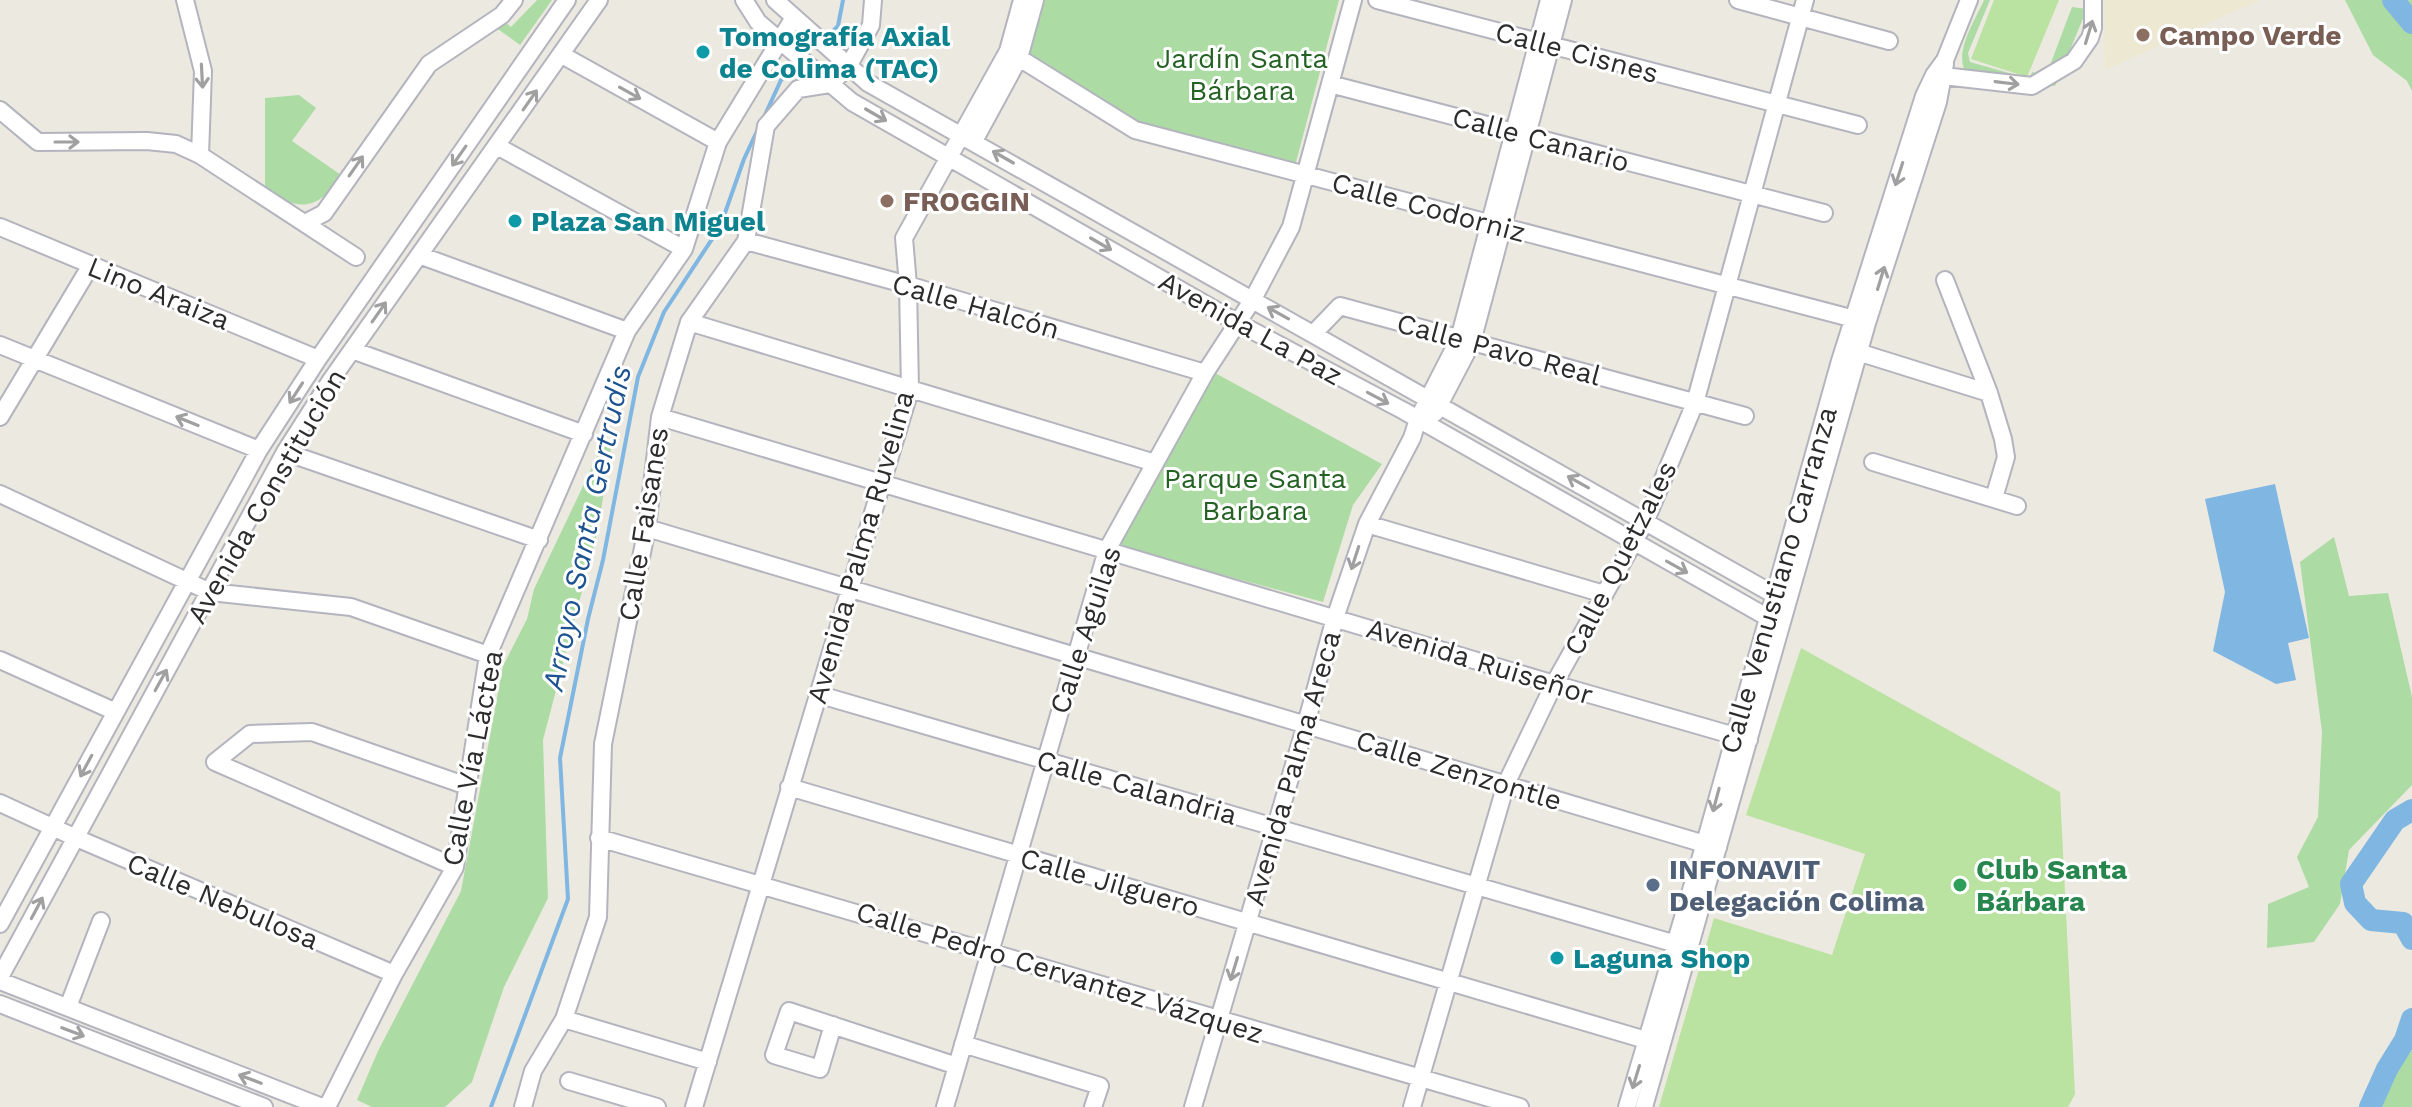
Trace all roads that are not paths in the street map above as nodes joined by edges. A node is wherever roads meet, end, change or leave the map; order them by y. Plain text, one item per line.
1 (185, 0) edge
2 (514, 0) edge
3 (567, 0) edge
4 (599, 0) edge
5 (744, 0) edge
6 (775, 0) edge
7 (873, 0) edge
8 (1022, 0) edge
9 (1035, 0) edge
10 (1353, 0) edge
11 (1377, 0) edge
12 (1549, 0) edge
13 (1563, 0) edge
14 (1738, 0) edge
15 (1805, 0) edge
16 (1969, 0) edge
17 (2093, 0) edge
18 (1800, 17) junction
19 (793, 19) junction
20 (552, 20) junction
21 (575, 35) junction
22 (779, 40) junction
23 (1889, 41) dead end
24 (1544, 44) junction
25 (1014, 54) junction
26 (562, 55) junction
27 (848, 67) junction
28 (1941, 70) junction
29 (830, 84) junction
30 (1330, 84) junction
31 (1777, 104) junction
32 (0, 110) edge
33 (1858, 125) dead end
34 (1520, 134) junction
35 (968, 137) junction
36 (718, 142) junction
37 (497, 146) junction
38 (200, 155) junction
39 (949, 157) junction
40 (1305, 175) junction
41 (1752, 195) junction
42 (1824, 213) dead end
43 (305, 223) junction
44 (1496, 225) junction
45 (0, 227) edge
46 (746, 241) junction
47 (684, 249) junction
48 (419, 255) junction
49 (356, 257) dead end
50 (91, 265) junction
51 (1945, 280) dead end
52 (908, 285) junction
53 (1727, 286) junction
54 (1253, 299) junction
55 (1860, 321) junction
56 (689, 322) junction
57 (1238, 323) junction
58 (627, 331) junction
59 (1314, 333) junction
60 (1466, 340) junction
61 (0, 345) edge
62 (352, 350) junction
63 (35, 358) junction
64 (318, 359) junction
65 (1852, 360) junction
66 (1205, 373) junction
67 (910, 390) junction
68 (1989, 393) junction
69 (1435, 402) junction
70 (1695, 403) junction
71 (1745, 416) dead end
72 (0, 417) edge
73 (660, 417) junction
74 (1422, 422) junction
75 (584, 434) junction
76 (259, 450) junction
77 (285, 452) junction
78 (1873, 462) dead end
79 (1155, 463) junction
80 (881, 483) junction
81 (0, 494) edge
82 (1994, 498) junction
83 (2017, 506) dead end
84 (1646, 520) junction
85 (1367, 524) junction
86 (647, 528) junction
87 (539, 540) junction
88 (1633, 542) junction
89 (1107, 550) junction
90 (188, 583) junction
91 (848, 589) junction
92 (210, 592) junction
93 (1604, 594) junction
94 (1781, 598) junction
95 (1335, 618) junction
96 (1774, 622) junction
97 (488, 655) junction
98 (1075, 656) junction
99 (0, 660) edge
100 (1554, 684) junction
101 (817, 694) junction
102 (116, 712) junction
103 (1306, 724) junction
104 (1741, 738) junction
105 (1045, 760) junction
106 (1506, 784) junction
107 (467, 786) junction
108 (789, 787) junction
109 (0, 803) edge
110 (53, 827) junction
111 (1275, 827) junction
112 (74, 837) junction
113 (599, 838) junction
114 (1711, 846) junction
115 (1018, 855) junction
116 (455, 867) junction
117 (761, 883) junction
118 (1477, 886) junction
119 (101, 921) dead end
120 (1248, 923) junction
121 (0, 924) edge
122 (1682, 945) junction
123 (991, 950) junction
124 (394, 974) junction
125 (0, 979) edge
126 (1449, 982) junction
127 (0, 1004) edge
128 (68, 1007) junction
129 (564, 1019) junction
130 (1219, 1021) junction
131 (833, 1025) dead end
132 (1654, 1043) junction
133 (963, 1044) junction
134 (708, 1062) junction
135 (957, 1066) junction
136 (1421, 1079) junction
137 (569, 1081) dead end
138 (264, 1107) edge
139 (325, 1107) edge
140 (523, 1107) edge
141 (657, 1107) edge
142 (694, 1107) edge
143 (945, 1107) edge
144 (1093, 1107) edge
145 (1193, 1107) edge
146 (1412, 1107) edge
147 (1520, 1107) edge
148 (1627, 1107) edge
149 (1644, 1107) edge

1 -> 38 street
43 -> 2 street
3 - 20 street, Avenida Constitución
4 - 21 street, Avenida Constitución
5 - 22 street, Avenida La Paz
6 - 19 street, Avenida La Paz
7 - 27 street, Calle Faisanes
8 - 25 street, Avenida Palma Ruvelina
9 - 25 street, Avenida Palma Ruvelina
10 - 30 street, Calle Aguilas
11 - 24 street, Calle Cisnes
12 - 24 street, Avenida Palma Areca
13 - 24 street, Avenida Palma Areca
14 - 18 street
15 - 18 street, Calle Quetzales
16 - 28 street, Calle Venustiano Carranza
28 -> 17 street
18 - 23 street
18 - 31 street, Calle Quetzales
19 - 22 street, Calle Vía Láctea
19 - 27 street, Avenida La Paz
20 - 21 street
20 -> 64 street, Avenida Constitución
21 - 26 street, Avenida Constitución
22 - 29 street, Avenida La Paz
22 - 36 street, Calle Vía Láctea
24 - 31 street, Calle Cisnes
24 - 34 street, Avenida Palma Areca
25 - 35 street, Avenida Palma Ruvelina
25 - 40 street, Calle Codorniz
26 -> 36 street
37 -> 26 street, Avenida Constitución
27 - 29 street, Calle Faisanes
27 - 35 street, Avenida La Paz
28 - 55 street, Calle Venustiano Carranza
29 -> 39 street, Avenida La Paz
29 - 46 street, Calle Faisanes
30 - 34 street, Calle Canario
30 - 40 street, Calle Aguilas
31 - 33 street, Calle Cisnes
31 - 41 street, Calle Quetzales
32 -> 38 street
34 - 41 street, Calle Canario
34 - 44 street, Avenida Palma Areca
35 - 39 street, Avenida Palma Ruvelina
54 -> 35 street, Avenida La Paz
36 - 47 street, Calle Vía Láctea
37 - 47 street
37 - 48 street, Avenida Constitución
38 - 43 street
39 - 52 street, Avenida Palma Ruvelina
39 -> 57 street, Avenida La Paz
40 - 44 street, Calle Codorniz
40 - 54 street, Calle Aguilas
41 - 42 street, Calle Canario
41 - 53 street, Calle Quetzales
43 - 49 street
44 - 53 street, Calle Codorniz
44 - 60 street, Avenida Palma Areca
45 - 50 street, Lino Araiza
46 - 52 street, Calle Halcón
46 - 56 street, Calle Faisanes
47 - 58 street, Calle Vía Láctea
48 - 58 street
62 -> 48 street, Avenida Constitución
50 - 63 street
50 - 64 street, Lino Araiza
51 - 68 street
52 - 66 street, Calle Halcón
52 - 67 street, Avenida Palma Ruvelina
53 - 55 street, Calle Codorniz
53 - 70 street, Calle Quetzales
54 - 57 street, Calle Aguilas
59 -> 54 street, Avenida La Paz
55 - 65 street, Calle Venustiano Carranza
56 - 67 street
56 - 73 street, Calle Faisanes
57 - 66 street, Calle Aguilas
57 -> 74 street, Avenida La Paz
58 - 75 street, Calle Vía Láctea
59 - 60 street, Calle Pavo Real
59 - 69 street, Avenida La Paz
60 - 69 street, Avenida Palma Areca
60 - 70 street, Calle Pavo Real
61 - 63 street
62 - 75 street
62 - 77 street, Avenida Constitución
63 - 72 street
76 -> 63 street
64 -> 76 street, Avenida Constitución
65 - 68 street
65 - 94 street, Calle Venustiano Carranza
66 - 79 street, Calle Aguilas
67 - 79 street
67 - 80 street, Avenida Palma Ruvelina
68 - 82 street
69 - 74 street, Avenida Palma Areca
84 -> 69 street, Avenida La Paz
70 - 71 street, Calle Pavo Real
70 - 84 street, Calle Quetzales
73 - 80 street, Avenida Ruiseñor
73 - 86 street, Calle Faisanes
74 - 85 street, Avenida Palma Areca
74 - 88 street, Avenida La Paz
75 - 87 street, Calle Vía Láctea
76 - 90 street, Avenida Constitución
77 - 87 street
77 - 92 street, Avenida Constitución
78 - 82 street
79 - 89 street, Calle Aguilas
80 - 89 street, Avenida Ruiseñor
80 - 91 street, Avenida Palma Ruvelina
81 - 90 street
82 - 83 street
84 - 88 street, Calle Quetzales
84 - 94 street, Avenida La Paz
85 - 93 street
85 -> 95 street, Avenida Palma Areca
86 - 91 street, Calle Zenzontle
86 - 113 street, Calle Faisanes
87 - 97 street, Calle Vía Láctea
88 - 93 street, Calle Quetzales
88 -> 96 street, Avenida La Paz
89 - 95 street, Avenida Ruiseñor
89 - 98 street, Calle Aguilas
90 - 92 street
90 - 102 street, Avenida Constitución
91 - 98 street, Calle Zenzontle
91 - 101 street, Avenida Palma Ruvelina
92 - 97 street
112 -> 92 street, Avenida Constitución
93 - 100 street, Calle Quetzales
94 - 96 street, Calle Venustiano Carranza
95 - 100 street, Avenida Ruiseñor
95 - 103 street, Avenida Palma Areca
96 - 104 street, Calle Venustiano Carranza
97 - 107 street, Calle Vía Láctea
98 - 103 street, Calle Zenzontle
98 - 105 street, Calle Aguilas
99 - 102 street
100 - 104 street, Avenida Ruiseñor
100 - 106 street, Calle Quetzales
101 - 105 street, Calle Calandria
101 - 108 street, Avenida Palma Ruvelina
102 -> 110 street, Avenida Constitución
103 - 106 street, Calle Zenzontle
103 - 111 street, Avenida Palma Areca
104 - 114 street, Calle Venustiano Carranza
105 - 111 street, Calle Calandria
105 - 115 street, Calle Aguilas
106 - 114 street, Calle Zenzontle
106 - 118 street, Calle Quetzales
107 - 116 street, Calle Vía Láctea
107 - 116 street
108 - 115 street, Calle Jilguero
108 - 117 street, Avenida Palma Ruvelina
109 - 110 street, Calle Nebulosa
110 - 112 street, Calle Nebulosa
110 - 121 street, Avenida Constitución
111 - 118 street, Calle Calandria
111 - 120 street, Avenida Palma Areca
112 - 124 street, Calle Nebulosa
125 -> 112 street, Avenida Constitución
113 - 117 street, Calle Pedro Cervantez Vázquez
113 - 129 street, Calle Faisanes
114 - 122 street, Calle Venustiano Carranza
115 - 120 street, Calle Jilguero
115 - 123 street, Calle Aguilas
116 - 124 street, Calle Vía Láctea
117 - 123 street, Calle Pedro Cervantez Vázquez
117 - 134 street, Avenida Palma Ruvelina
118 - 122 street, Calle Calandria
118 - 126 street, Calle Quetzales
119 - 128 street
120 - 126 street, Calle Jilguero
120 -> 130 street, Avenida Palma Areca
122 - 132 street, Calle Venustiano Carranza
123 - 130 street, Calle Pedro Cervantez Vázquez
123 - 133 street, Calle Aguilas
124 - 139 street, Calle Vía Láctea
125 - 128 street
126 - 132 street, Calle Jilguero
126 - 136 street, Calle Quetzales
127 -> 138 street
139 -> 128 street
129 - 134 street
129 - 140 street, Calle Faisanes
130 - 136 street, Calle Pedro Cervantez Vázquez
130 - 145 street, Avenida Palma Areca
131 - 135 street
132 -> 148 street, Calle Venustiano Carranza
132 - 149 street, Calle Venustiano Carranza
133 - 135 street, Calle Aguilas
133 - 144 street
134 - 142 street, Avenida Palma Ruvelina
135 - 143 street, Calle Aguilas
136 - 146 street, Calle Quetzales
136 - 147 street, Calle Pedro Cervantez Vázquez
137 - 141 street

